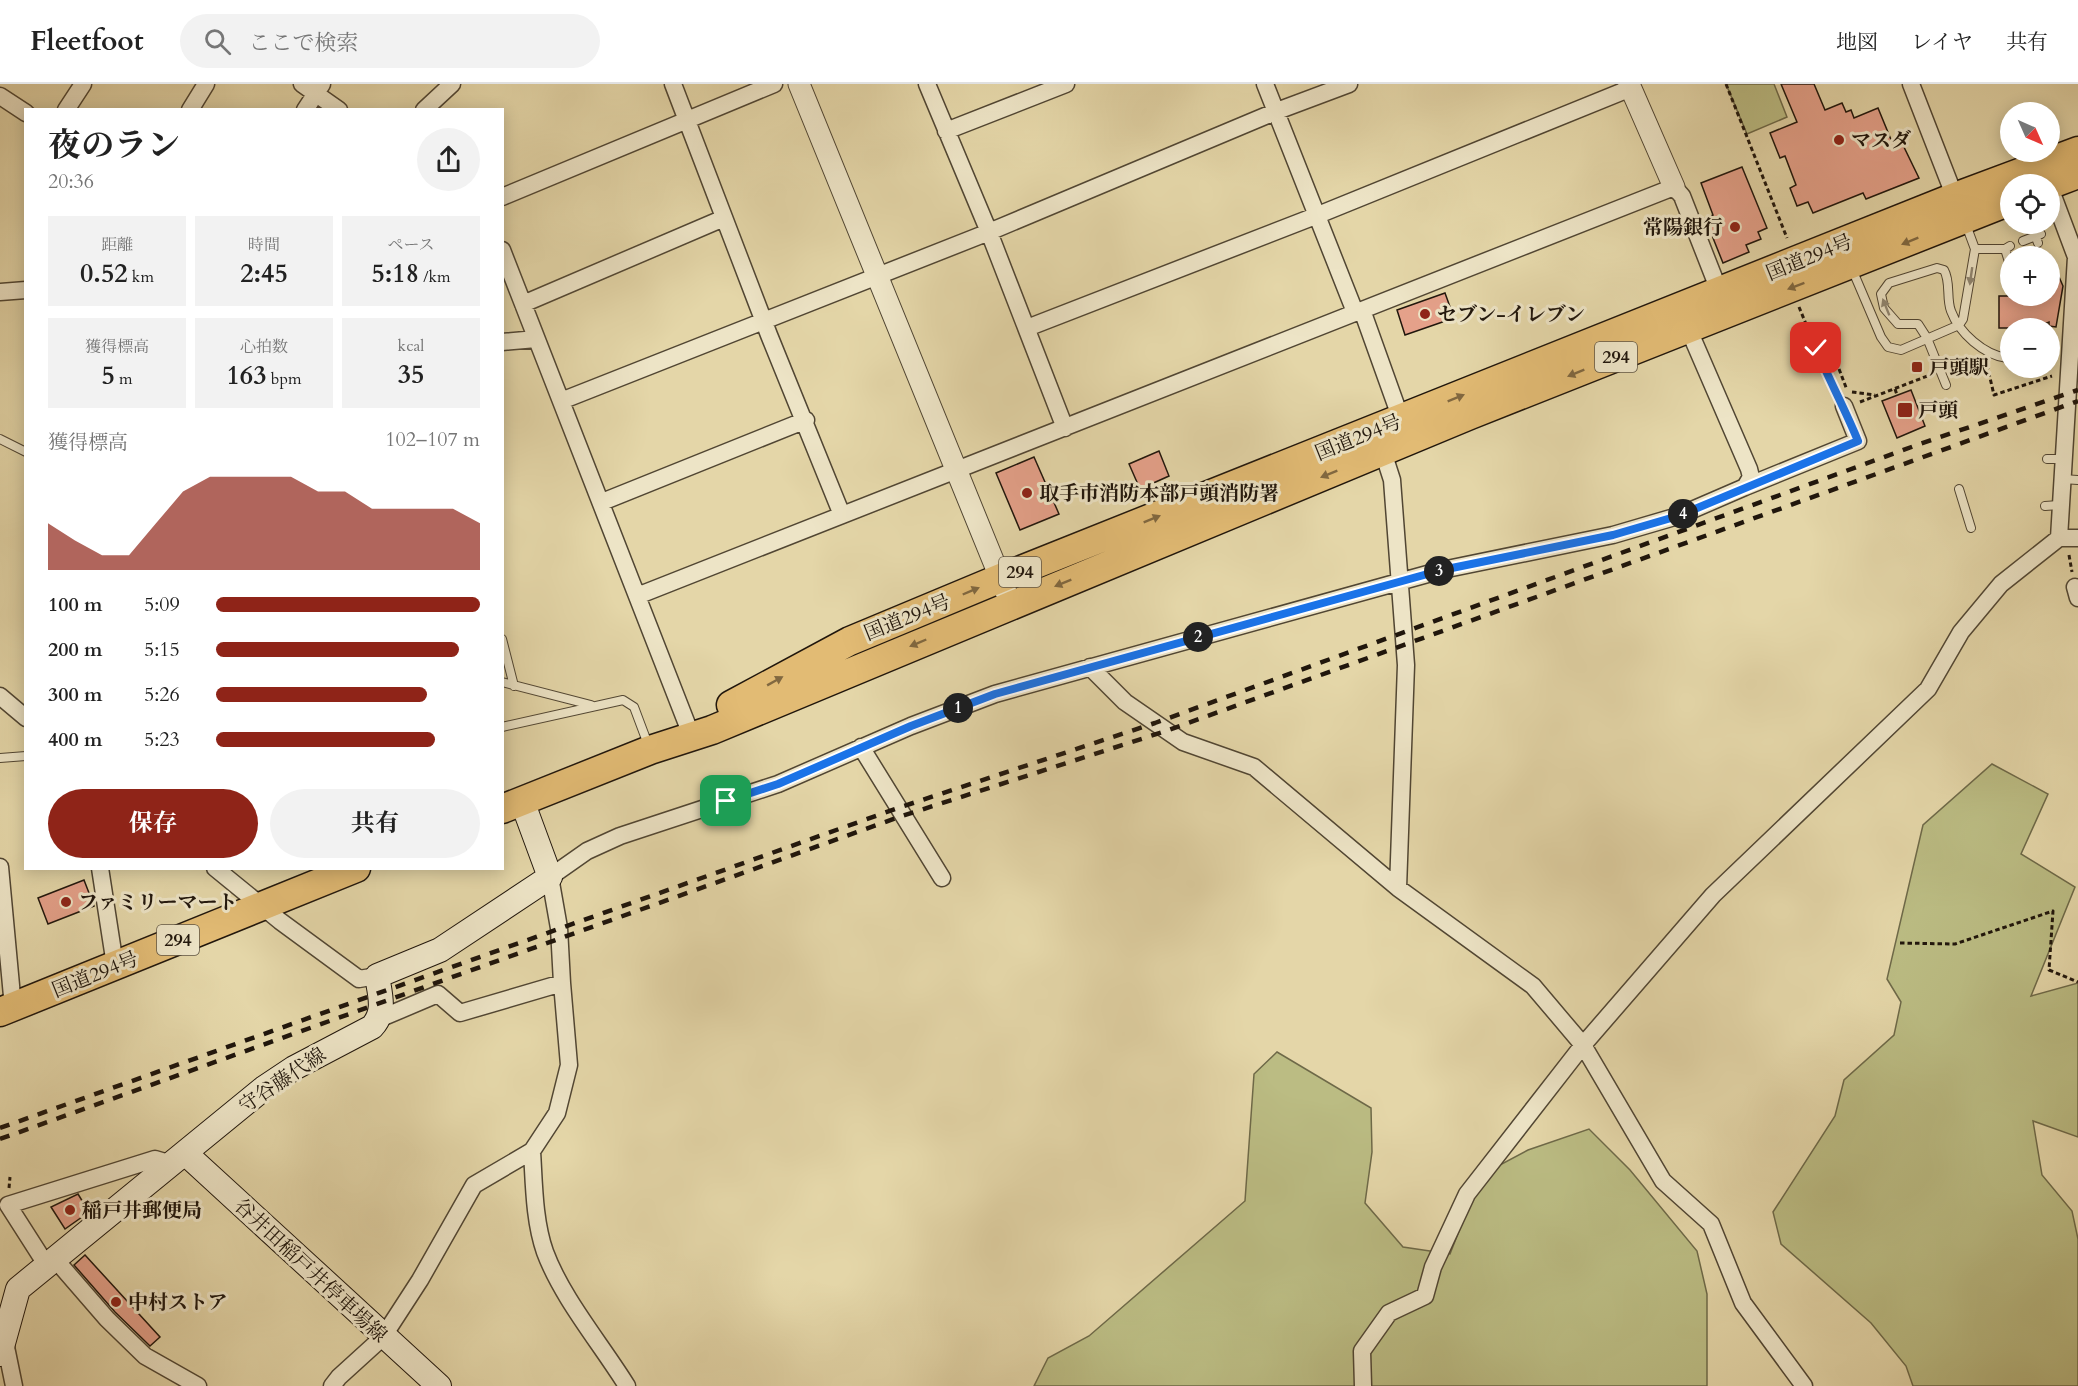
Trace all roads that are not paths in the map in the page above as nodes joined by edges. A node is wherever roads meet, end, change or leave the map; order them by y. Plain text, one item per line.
1 (82, 84) edge
2 (206, 84) edge
3 (452, 84) edge
4 (673, 84) edge
5 (774, 84) edge
6 (799, 84) edge
7 (927, 84) edge
8 (1065, 84) edge
9 (1265, 84) edge
10 (1349, 84) edge
11 (1630, 86) edge
12 (1917, 86) edge
13 (313, 87) edge
14 (0, 96) edge
15 (67, 108) edge
16 (191, 108) edge
17 (306, 108) edge
18 (337, 108) edge
19 (426, 108) edge
20 (1276, 111) junction
21 (24, 112) edge
22 (687, 121) junction
23 (946, 131) junction
24 (2078, 151) edge
25 (2078, 174) edge
26 (2060, 181) edge
27 (1674, 187) junction
28 (504, 196) edge
29 (2000, 202) edge
30 (1960, 208) junction
31 (1318, 215) junction
32 (2060, 215) edge
33 (724, 218) junction
34 (989, 232) junction
35 (2036, 234) edge
36 (2023, 241) dead end
37 (2000, 248) edge
38 (1975, 249) junction
39 (1846, 254) junction
40 (504, 255) edge
41 (877, 276) junction
42 (24, 290) edge
43 (0, 292) edge
44 (1720, 293) junction
45 (523, 304) junction
46 (1359, 311) junction
47 (1684, 318) junction
48 (764, 321) junction
49 (1959, 325) junction
50 (1027, 328) junction
51 (1927, 338) junction
52 (536, 339) junction
53 (504, 342) edge
54 (2000, 357) edge
55 (2073, 376) edge
56 (1946, 385) dead end
57 (1846, 399) road end
58 (561, 401) junction
59 (1401, 419) junction
60 (806, 420) junction
61 (1065, 428) junction
62 (0, 439) edge
63 (24, 451) edge
64 (2064, 451) edge
65 (1383, 452) junction
66 (956, 471) junction
67 (2070, 479) edge
68 (1745, 487) junction
69 (1959, 489) dead end
70 (602, 502) junction
71 (842, 515) junction
72 (1971, 528) dead end
73 (2068, 538) edge
74 (1401, 580) junction
75 (1006, 591) junction
76 (637, 596) junction
77 (504, 647) edge
78 (1090, 667) junction
79 (504, 683) edge
80 (514, 686) junction
81 (0, 696) edge
82 (595, 706) junction
83 (24, 716) edge
84 (504, 727) edge
85 (690, 732) junction
86 (861, 747) junction
87 (650, 750) junction
88 (24, 756) edge
89 (0, 758) edge
90 (512, 805) edge
91 (0, 867) edge
92 (100, 870) edge
93 (217, 870) edge
94 (352, 870) edge
95 (550, 877) junction
96 (942, 878) dead end
97 (1398, 888) junction
98 (262, 907) junction
99 (115, 966) junction
100 (377, 976) junction
101 (562, 983) junction
102 (6, 1010) edge
103 (379, 1018) junction
104 (1583, 1045) junction
105 (532, 1151) junction
106 (179, 1159) junction
107 (51, 1262) junction
108 (9, 1294) edge
109 (383, 1337) junction
110 (2, 1348) edge
111 (14, 1386) edge
112 (198, 1386) edge
113 (332, 1386) edge
114 (439, 1386) edge
115 (627, 1386) edge
116 (1363, 1386) edge
117 (1804, 1386) edge

1 - 15 street
2 - 16 street
3 - 19 street
4 - 22 street
5 - 22 street
6 - 41 street
7 - 23 street
8 - 23 street
9 - 20 street
10 - 20 street
11 - 27 street
11 - 31 street
12 - 30 street
13 - 17 street
13 - 18 street
14 - 21 street
20 - 31 street
20 - 34 street
22 - 28 street
22 - 33 street
23 - 34 street
24 - 30 highway, 国道294号 / 294
25 - 26 highway
27 - 44 street
27 - 46 street
29 - 30 highway, 国道294号 / 294
30 - 38 lane
30 - 39 highway, 国道294号 / 294
31 - 46 street
31 - 50 street
32 - 55 street
33 - 45 street
33 - 48 street
34 - 41 street
34 - 50 street
35 - 36 lane
37 - 38 lane
38 -> 49 lane
39 - 44 highway, 国道294号 / 294
39 -> 47 highway, 国道294号 / 294
39 - 51 lane
40 - 45 street
41 - 48 street
41 - 66 street
42 - 43 street
44 - 47 highway, 国道294号 / 294
45 - 52 street
46 - 59 street
46 - 61 street
59 -> 47 highway, 国道294号 / 294
47 -> 65 highway, 国道294号 / 294
47 - 68 street
48 - 58 street
48 - 60 street
49 - 51 lane
51 -> 49 lane
49 - 54 lane
50 - 61 street
51 - 56 lane
52 - 53 street
52 - 58 street
55 - 64 street
57 - 68 street
58 - 70 street
75 -> 59 highway, 国道294号 / 294
60 - 70 street
60 - 71 street
61 - 66 street
62 - 63 lane
64 - 67 street
65 - 74 street
65 -> 75 highway, 国道294号 / 294
66 - 71 street
66 - 75 street
67 - 73 street
68 - 74 street
69 - 72 lane
70 - 76 street
71 - 76 street
73 - 104 street
74 - 78 street
74 - 97 street
75 - 85 highway, 国道294号 / 294
76 - 85 street
77 - 80 lane
78 - 86 street
78 - 97 street
79 - 80 lane
80 - 82 lane
81 - 83 street
82 - 84 lane
82 - 87 lane
85 - 87 highway, 国道294号 / 294
86 - 95 street
86 - 96 street
87 - 90 highway, 国道294号 / 294
88 - 89 lane
90 - 95 main road
91 - 102 street
92 - 99 street
93 - 98 street
94 - 98 highway, 国道294号 / 294
95 - 100 main road
95 - 101 street
97 - 104 street
98 - 99 highway, 国道294号 / 294
98 - 100 street
99 - 102 highway, 国道294号 / 294
100 - 103 main road
101 - 103 street
101 - 105 street
103 - 106 main road, 守谷藤代線
104 - 116 street
104 - 117 street
105 - 109 street
105 - 115 street
106 - 107 main road, 守谷藤代線
106 - 107 street
106 - 109 main road, 谷井田稲戸井停車場線
107 - 108 main road, 守谷藤代線
107 - 112 street
108 - 110 main road, 守谷藤代線
109 - 113 street
109 - 114 main road, 谷井田稲戸井停車場線
110 - 111 street

